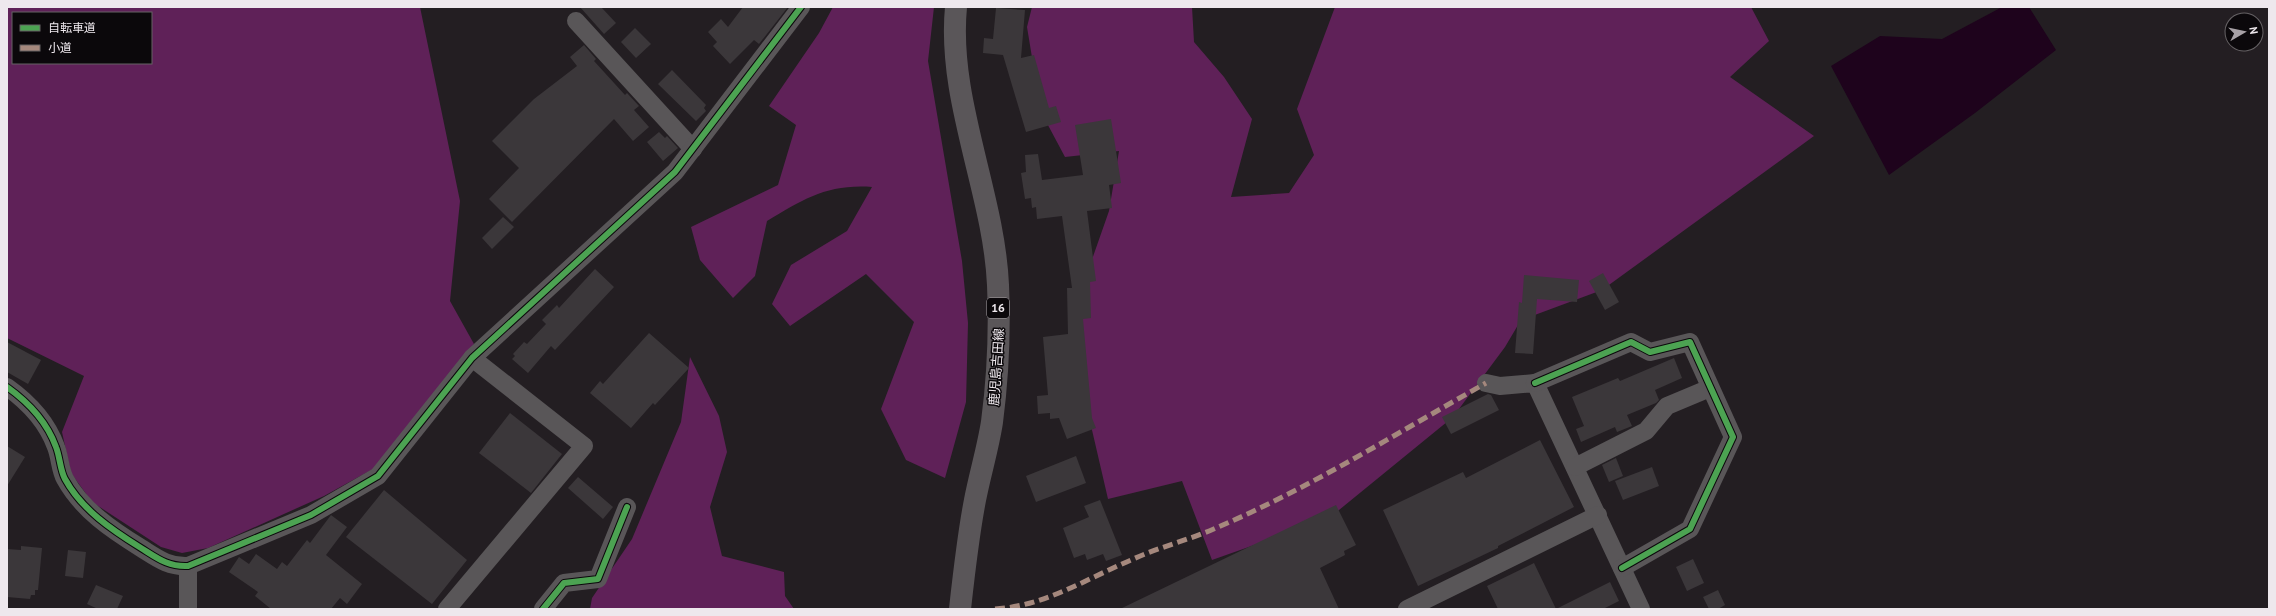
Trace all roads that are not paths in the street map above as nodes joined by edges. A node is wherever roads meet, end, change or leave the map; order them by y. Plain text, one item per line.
1 (801, 7) edge
2 (956, 7) edge
3 (576, 21) dead end
4 (693, 149) junction
5 (472, 358) junction
6 (1486, 383) dead end
7 (1535, 383) junction
8 (7, 387) edge
9 (1710, 388) junction
10 (1575, 467) junction
11 (627, 507) dead end
12 (1598, 515) junction
13 (188, 566) junction
14 (1622, 568) junction
15 (1410, 608) edge
16 (1639, 608) edge
17 (188, 609) edge
18 (447, 609) edge
19 (543, 609) edge
20 (960, 609) edge

1 - 4 street
2 - 20 main road, 鹿児島吉田線 / 16
3 - 4 street
4 - 5 street
5 - 13 street
5 - 18 street
6 - 7 street
7 - 9 street
7 - 10 street
8 - 13 street
9 - 10 street
9 - 14 street
10 - 12 street
11 - 19 street
12 - 14 street
12 - 15 street
13 - 17 street
14 - 16 street

